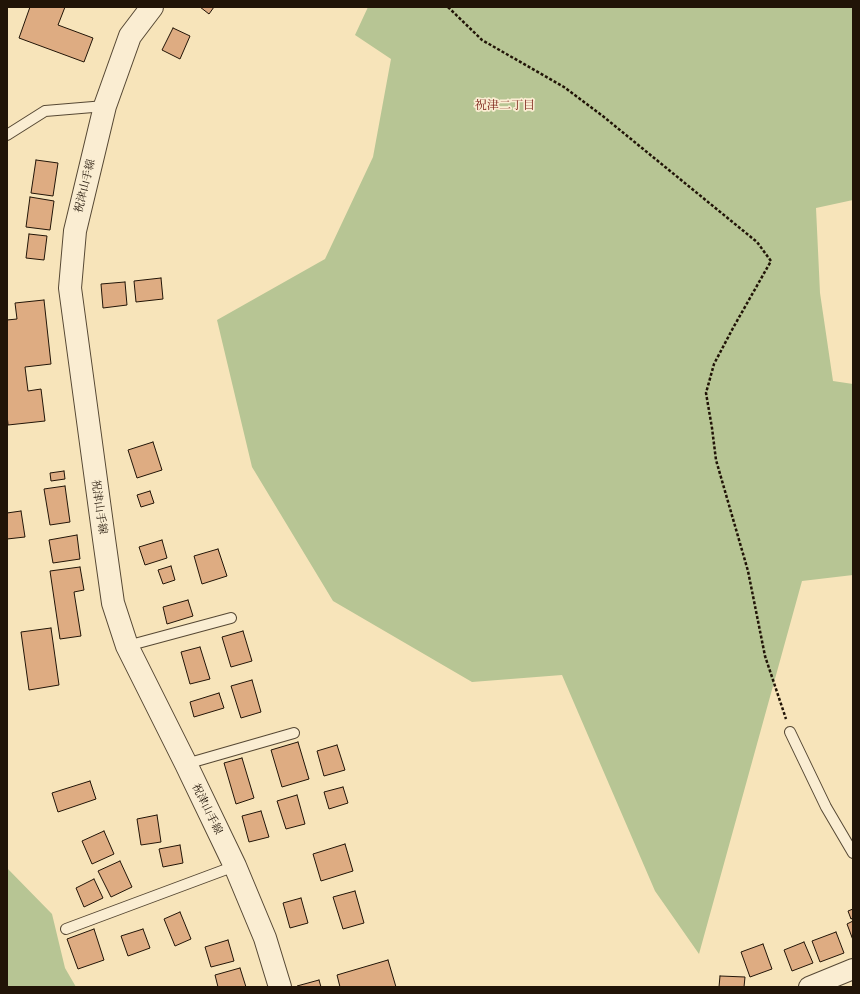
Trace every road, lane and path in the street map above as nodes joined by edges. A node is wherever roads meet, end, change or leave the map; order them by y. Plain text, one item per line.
1 (152, 7) edge
2 (448, 7) edge
3 (105, 106) junction
4 (7, 135) edge
5 (231, 618) dead end
6 (127, 646) junction
7 (790, 732) joint
8 (294, 733) dead end
9 (186, 764) junction
10 (853, 853) edge
11 (235, 866) junction
12 (66, 929) dead end
13 (853, 969) edge
14 (280, 987) edge
15 (809, 987) edge

1 - 3 street, 祝津山手線
2 - 7 path
3 - 4 lane
3 - 6 street, 祝津山手線
5 - 6 lane
6 - 9 street, 祝津山手線
7 - 10 lane
8 - 9 lane
9 - 11 street, 祝津山手線
11 - 12 lane
11 - 14 street, 祝津山手線
13 - 15 street

